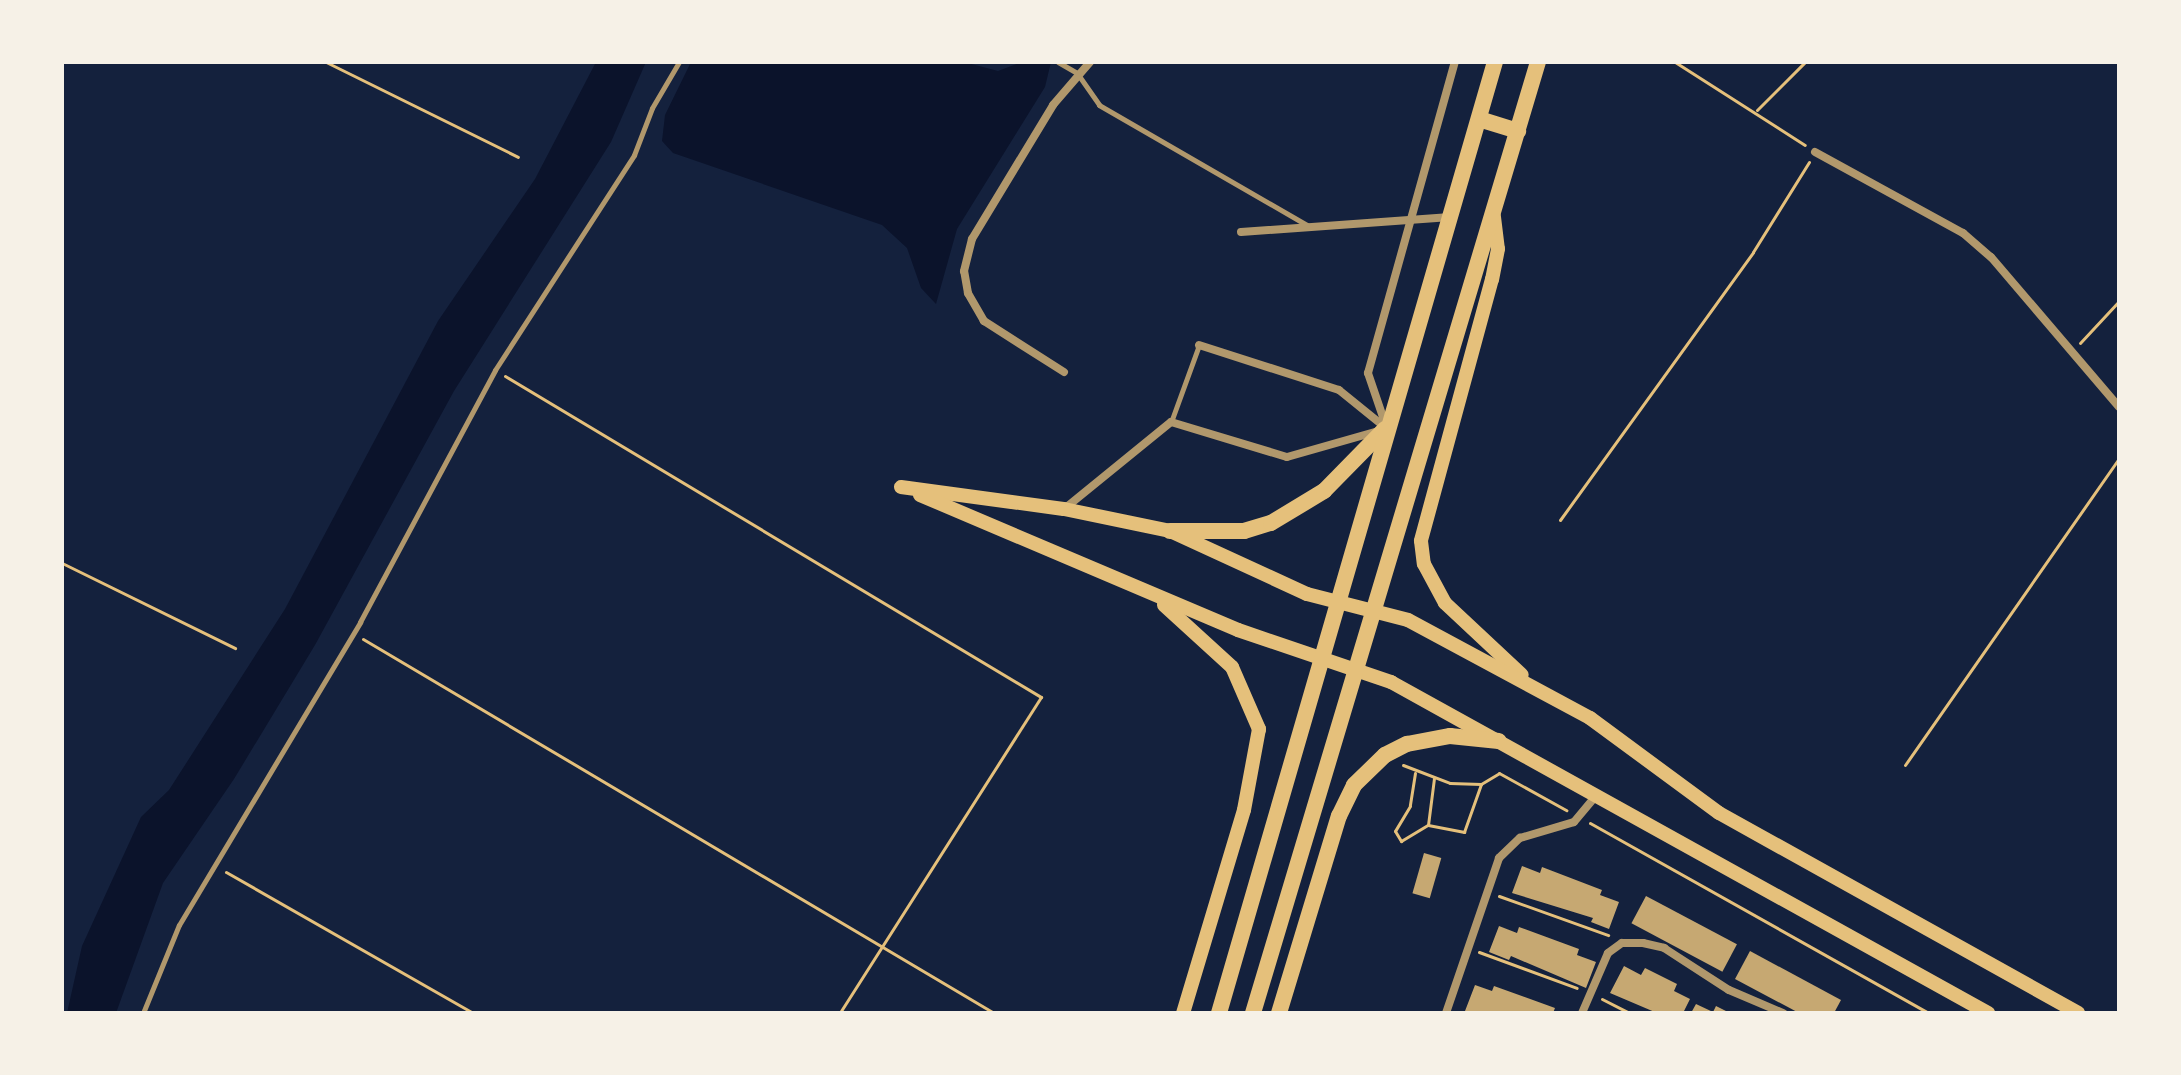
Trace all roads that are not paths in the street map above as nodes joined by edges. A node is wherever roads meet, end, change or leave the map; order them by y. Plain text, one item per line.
1 (679, 62) edge
2 (1058, 62) edge
3 (1090, 62) edge
4 (1455, 62) edge
5 (1495, 62) edge
6 (1538, 62) edge
7 (1077, 73) junction
8 (1479, 119) junction
9 (1518, 131) junction
10 (1815, 152) road end
11 (1450, 217) junction
12 (1494, 217) junction
13 (1411, 219) junction
14 (1311, 227) junction
15 (1241, 232) dead end
16 (1199, 345) joint
17 (1064, 372) dead end
18 (2119, 407) edge
19 (1171, 422) junction
20 (1387, 428) junction
21 (1064, 509) junction
22 (1170, 531) junction
23 (1152, 594) junction
24 (1337, 603) junction
25 (1374, 610) junction
26 (1323, 655) junction
27 (1358, 667) junction
28 (1543, 693) junction
29 (1499, 741) junction
30 (1598, 795) junction
31 (143, 1013) edge
32 (1183, 1013) edge
33 (1219, 1013) edge
34 (1253, 1013) edge
35 (1279, 1013) edge
36 (1446, 1013) edge
37 (1582, 1013) edge
38 (1783, 1013) edge
39 (1988, 1013) edge
40 (2078, 1013) edge

1 - 31 lane
2 - 7 lane
3 - 7 street
4 - 13 street
5 - 8 main road
6 - 9 main road
7 - 14 lane
7 - 17 street
8 - 9 main road
8 - 11 main road
9 - 12 main road
10 - 18 street
11 - 13 street
11 - 20 main road
12 - 25 main road
12 - 28 main road
13 - 14 street
13 - 20 street
14 - 15 street
16 - 19 lane
16 - 20 street
19 - 20 street
19 - 21 street
20 - 22 main road
20 - 24 main road
21 - 22 main road
21 - 23 main road
22 - 24 main road
23 - 26 main road
23 - 32 main road
24 - 25 main road
24 - 26 main road
25 - 27 main road
25 - 28 main road
26 - 27 main road
26 - 33 main road
27 - 29 main road
27 - 34 main road
28 - 40 main road
29 - 30 main road
29 - 35 main road
30 - 36 street
30 - 39 main road
37 - 38 street

